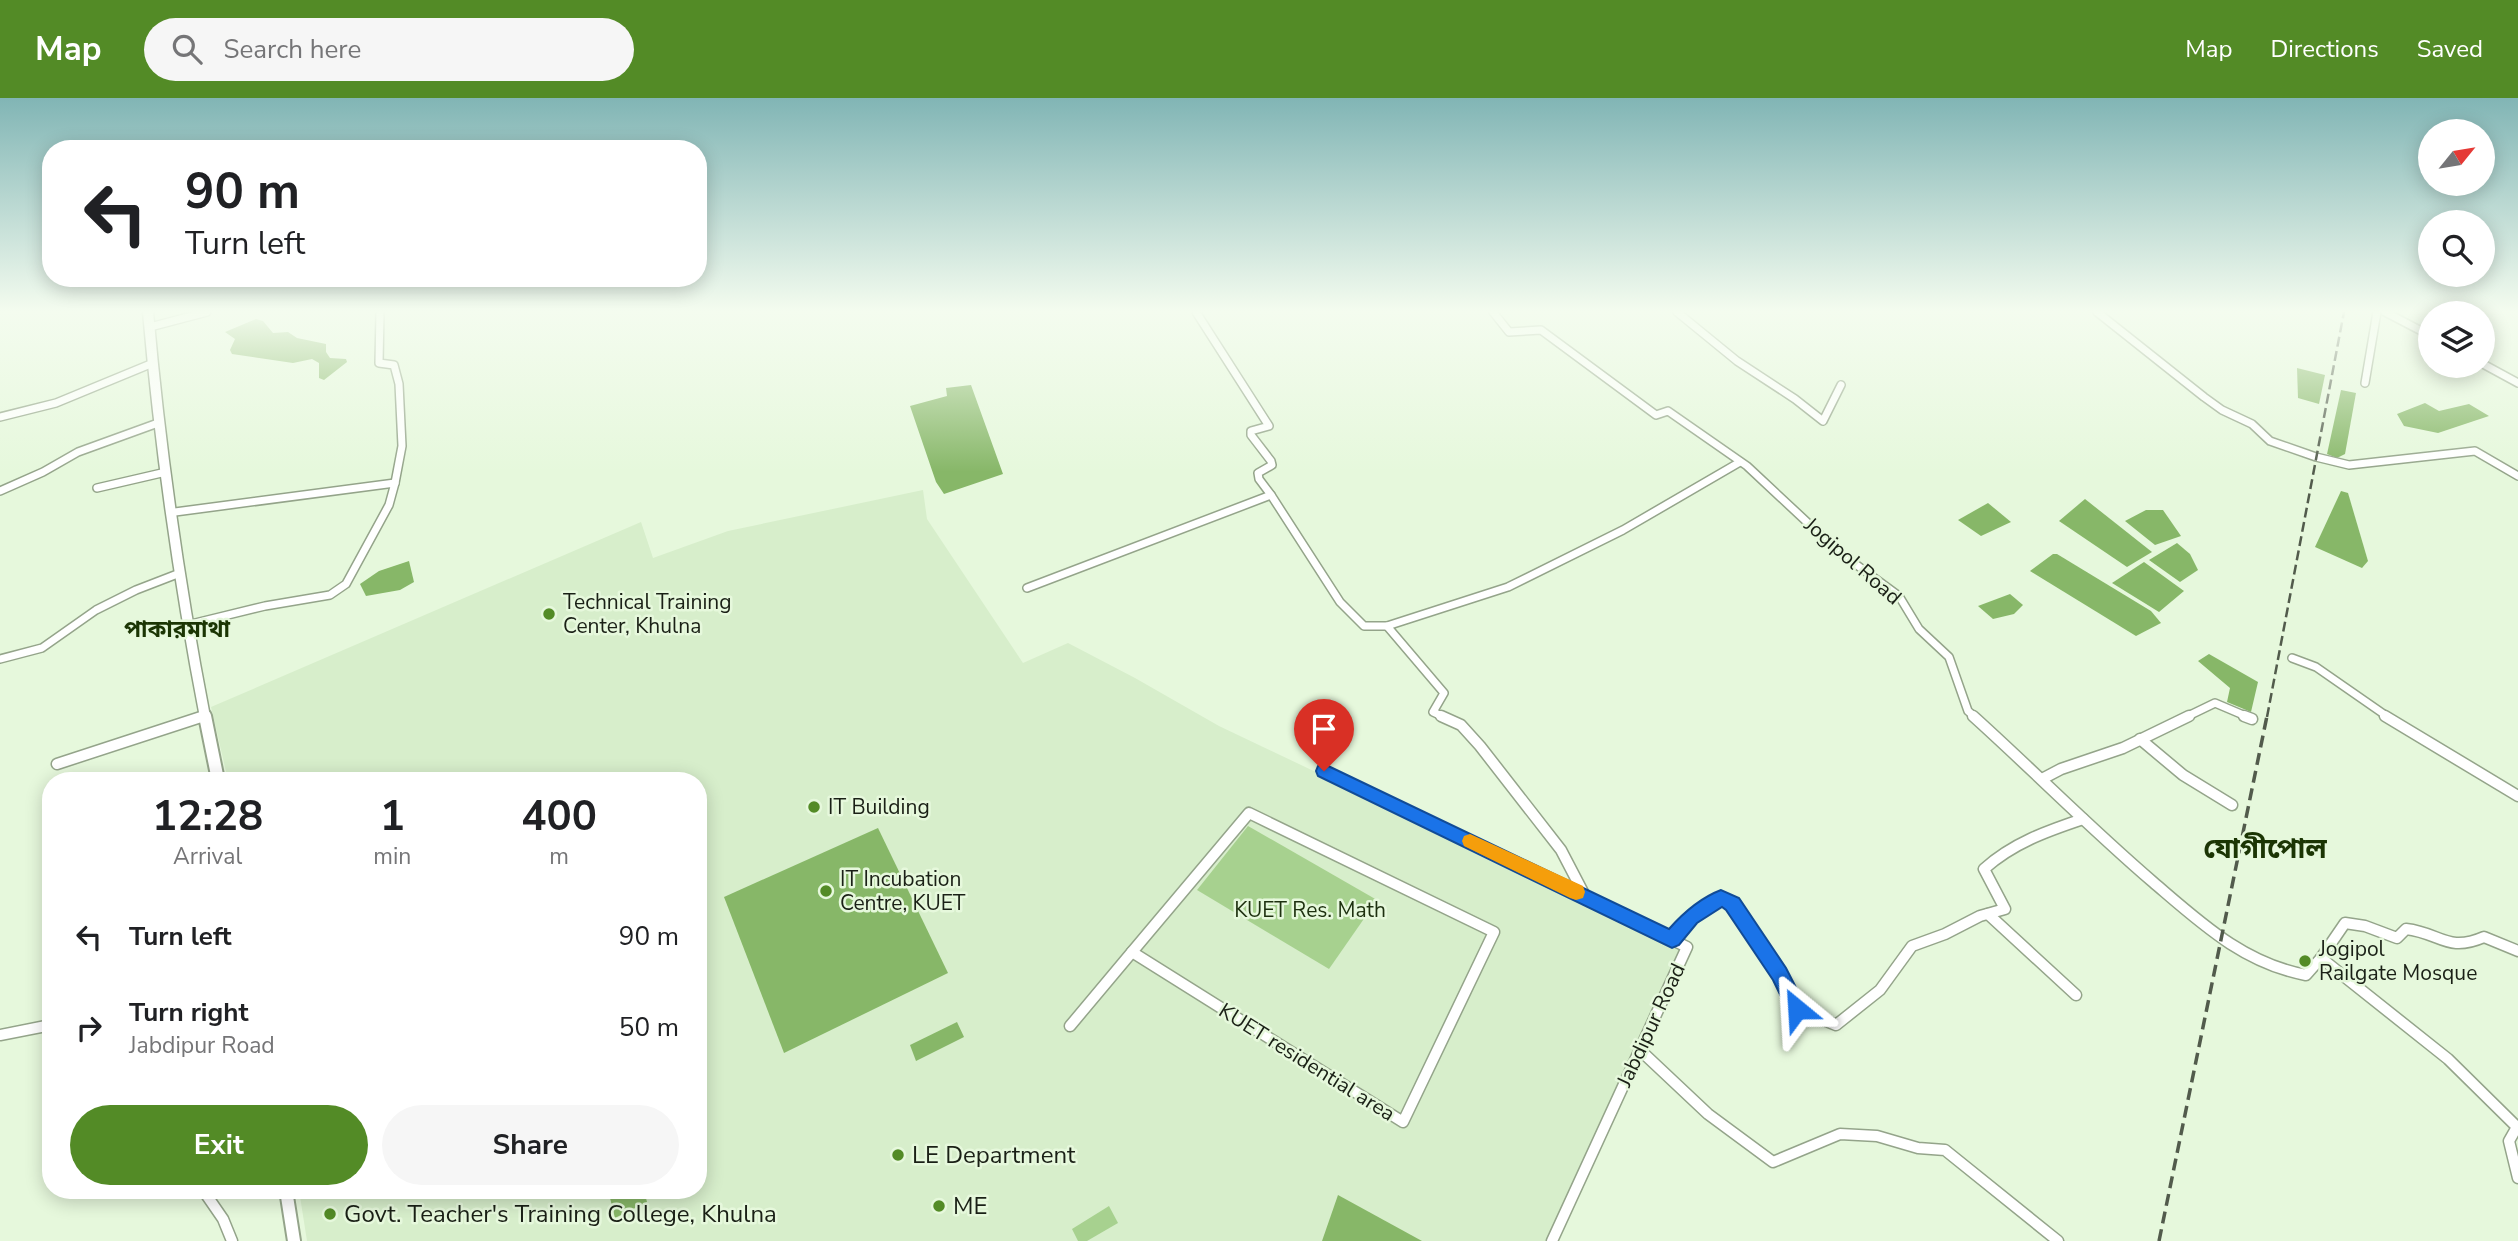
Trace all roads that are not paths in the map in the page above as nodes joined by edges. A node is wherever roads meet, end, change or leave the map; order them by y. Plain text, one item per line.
1 (147, 365) edge
2 (153, 365) edge
3 (394, 365) edge
4 (1230, 365) edge
5 (1589, 365) edge
6 (1743, 365) edge
7 (2164, 365) edge
8 (2367, 365) edge
9 (2495, 371) edge
10 (2364, 383) dead end
11 (2518, 383) edge
12 (1841, 385) dead end
13 (0, 416) edge
14 (158, 423) junction
15 (1740, 462) junction
16 (166, 472) junction
17 (2518, 476) edge
18 (395, 483) junction
19 (97, 488) dead end
20 (0, 491) edge
21 (1271, 495) junction
22 (175, 512) dead end
23 (180, 573) junction
24 (1027, 588) dead end
25 (187, 625) junction
26 (1387, 626) junction
27 (2292, 658) dead end
28 (0, 659) edge
29 (205, 715) junction
30 (2252, 719) dead end
31 (2140, 739) junction
32 (57, 764) dead end
33 (1324, 771) dead end
34 (216, 772) edge
35 (2042, 779) junction
36 (2518, 796) edge
37 (2232, 805) dead end
38 (2083, 819) junction
39 (1585, 897) junction
40 (1988, 914) junction
41 (1672, 939) junction
42 (2518, 951) edge
43 (1132, 952) junction
44 (2321, 958) junction
45 (2076, 995) dead end
46 (1070, 1026) dead end
47 (42, 1027) edge
48 (0, 1035) edge
49 (1640, 1050) junction
50 (2518, 1178) edge
51 (209, 1199) edge
52 (287, 1199) edge
53 (232, 1241) edge
54 (294, 1241) edge
55 (1552, 1241) edge
56 (2058, 1241) edge

1 - 13 street
2 - 14 main road
3 - 18 street
4 - 21 street
5 - 15 street, Jogipol Road
6 - 12 street
7 - 17 street
8 - 10 street
9 - 11 street
14 - 16 main road
14 - 20 street
15 - 26 street
15 - 35 street, Jogipol Road
16 - 19 street
16 - 23 main road
18 - 22 street
18 - 25 street
21 - 24 street
21 - 26 street
23 - 25 main road
23 - 28 street
25 - 29 main road
26 - 39 street
27 - 36 street
29 - 32 street
29 - 34 main road
30 - 31 street
31 - 35 street
31 - 37 street
33 - 39 street, Jabdipur Road
35 - 38 street, Jogipol Road
38 - 40 street
38 - 44 street, Jogipol Road
39 - 41 street, Jabdipur Road
40 - 41 street
40 - 45 street
41 - 49 street, Jabdipur Road
42 - 44 street
43 - 43 street, KUET residential area
43 - 46 street
44 - 50 street
47 - 48 street
49 - 55 street, Jabdipur Road
49 - 56 street
51 - 53 street
52 - 54 main road

